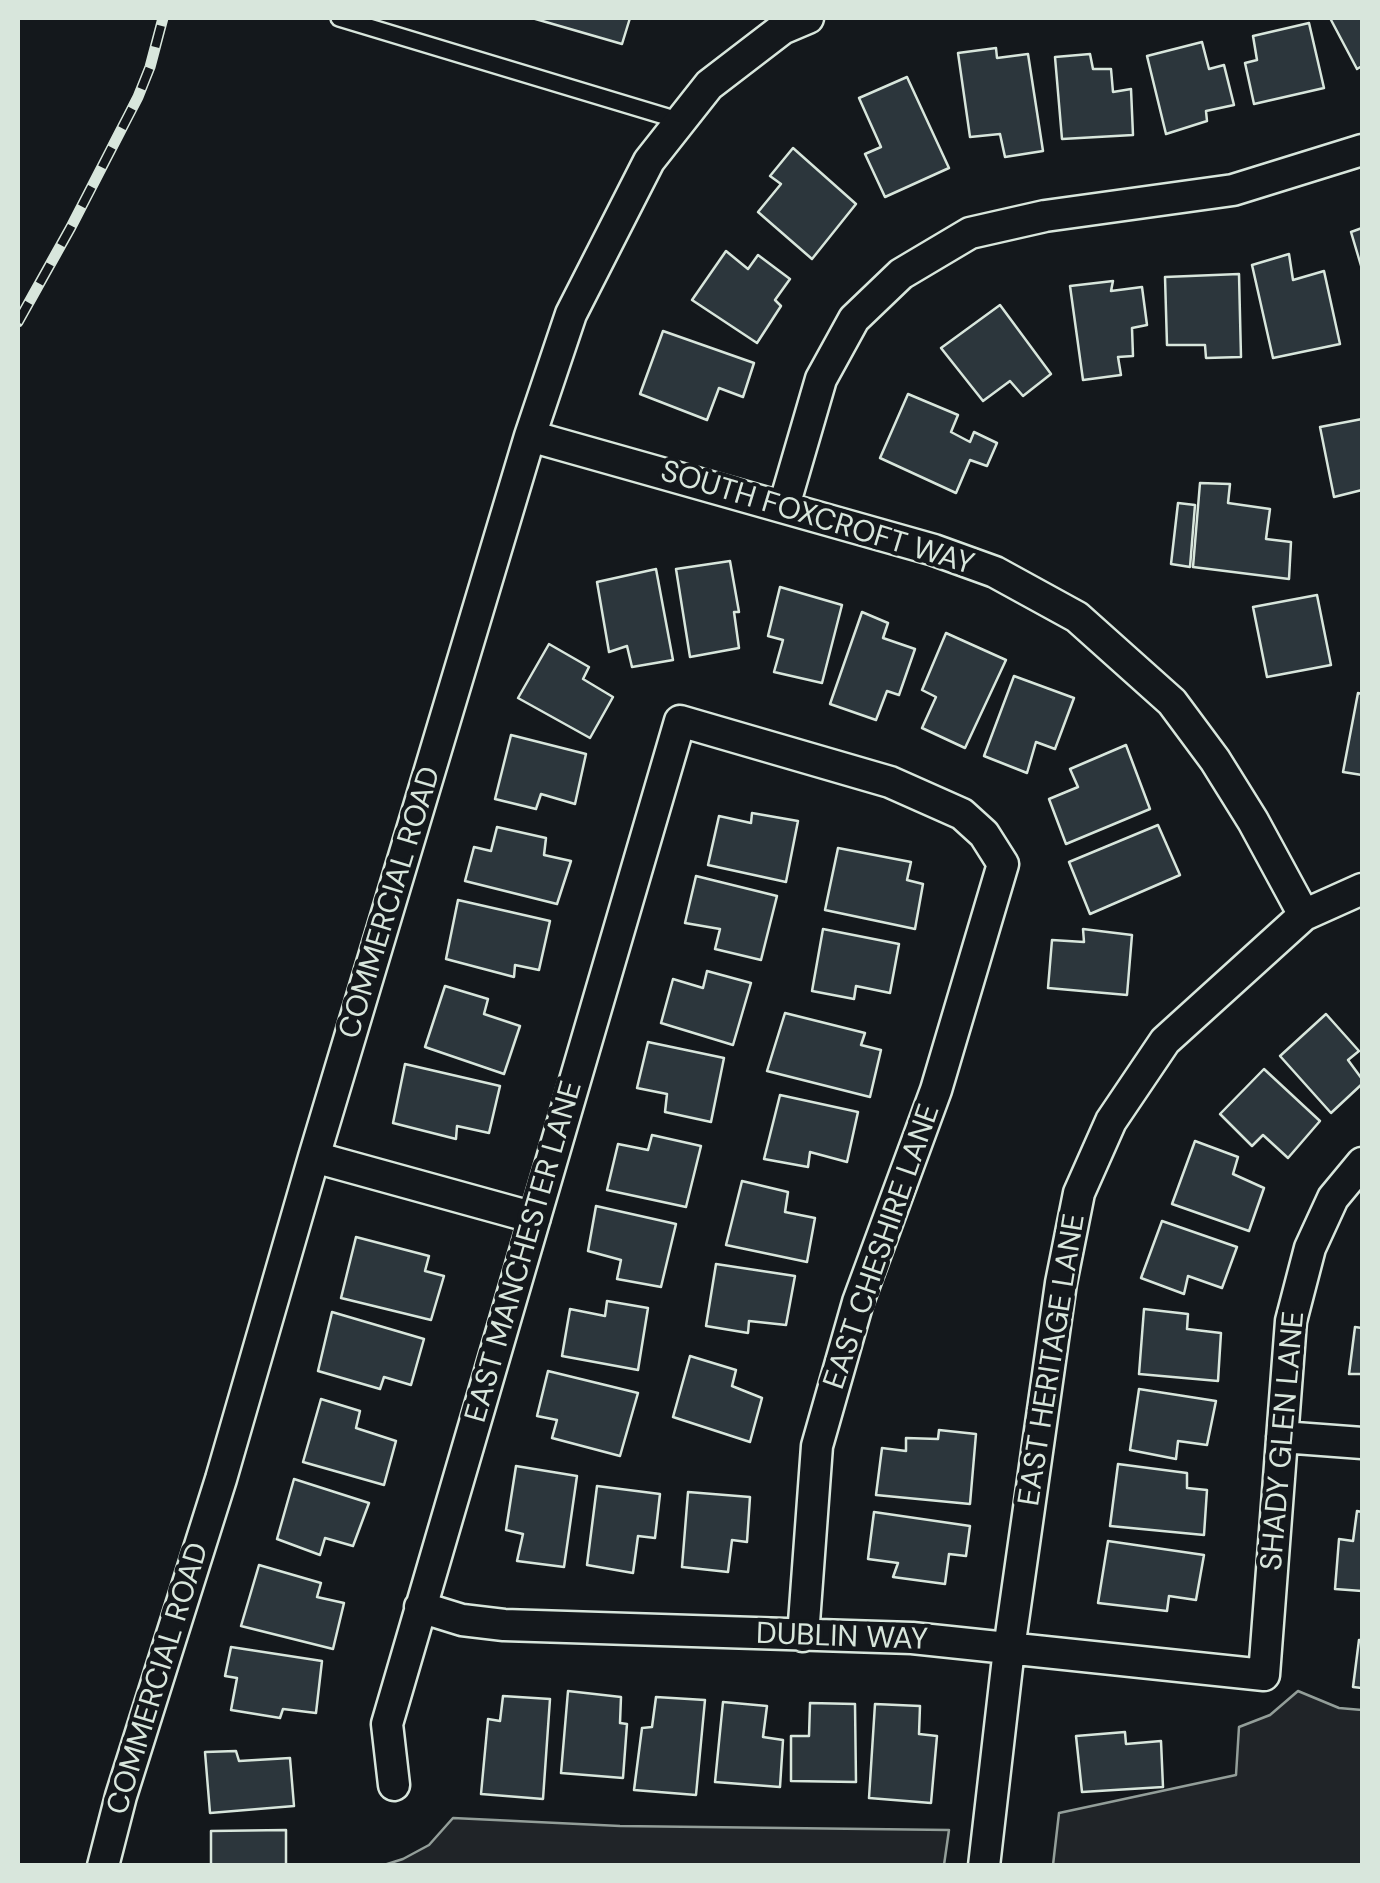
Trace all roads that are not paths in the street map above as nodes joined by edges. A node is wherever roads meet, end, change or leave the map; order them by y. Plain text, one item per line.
1 (339, 18) edge
2 (802, 19) edge
3 (681, 120) junction
4 (1362, 150) edge
5 (530, 436) junction
6 (784, 506) junction
7 (1003, 864) joint
8 (1362, 889) edge
9 (1304, 915) junction
10 (314, 1158) junction
11 (1362, 1163) edge
12 (535, 1218) junction
13 (1282, 1437) junction
14 (1362, 1443) edge
15 (420, 1606) junction
16 (804, 1636) junction
17 (1009, 1649) junction
18 (1264, 1675) joint
19 (394, 1785) dead end
20 (103, 1866) edge
21 (984, 1866) edge

1 - 3 lane
2 - 3 street, COMMERCIAL ROAD
3 - 5 street, COMMERCIAL ROAD
4 - 6 street
5 - 6 street, SOUTH FOXCROFT WAY
5 - 10 street, COMMERCIAL ROAD
6 - 9 street, SOUTH FOXCROFT WAY
7 - 12 street, EAST MANCHESTER LANE
7 - 16 street, EAST CHESHIRE LANE
8 - 9 street, EAST HERITAGE LANE
9 - 17 street, EAST HERITAGE LANE
10 - 12 street
10 - 20 street, COMMERCIAL ROAD
11 - 13 street, SHADY GLEN LANE
12 - 15 street, EAST MANCHESTER LANE
13 - 14 street
13 - 18 street, SHADY GLEN LANE
15 - 16 street, DUBLIN WAY
15 - 19 street, EAST MANCHESTER LANE
16 - 17 street, DUBLIN WAY
17 - 18 street, DUBLIN WAY
17 - 21 street, EAST HERITAGE LANE

